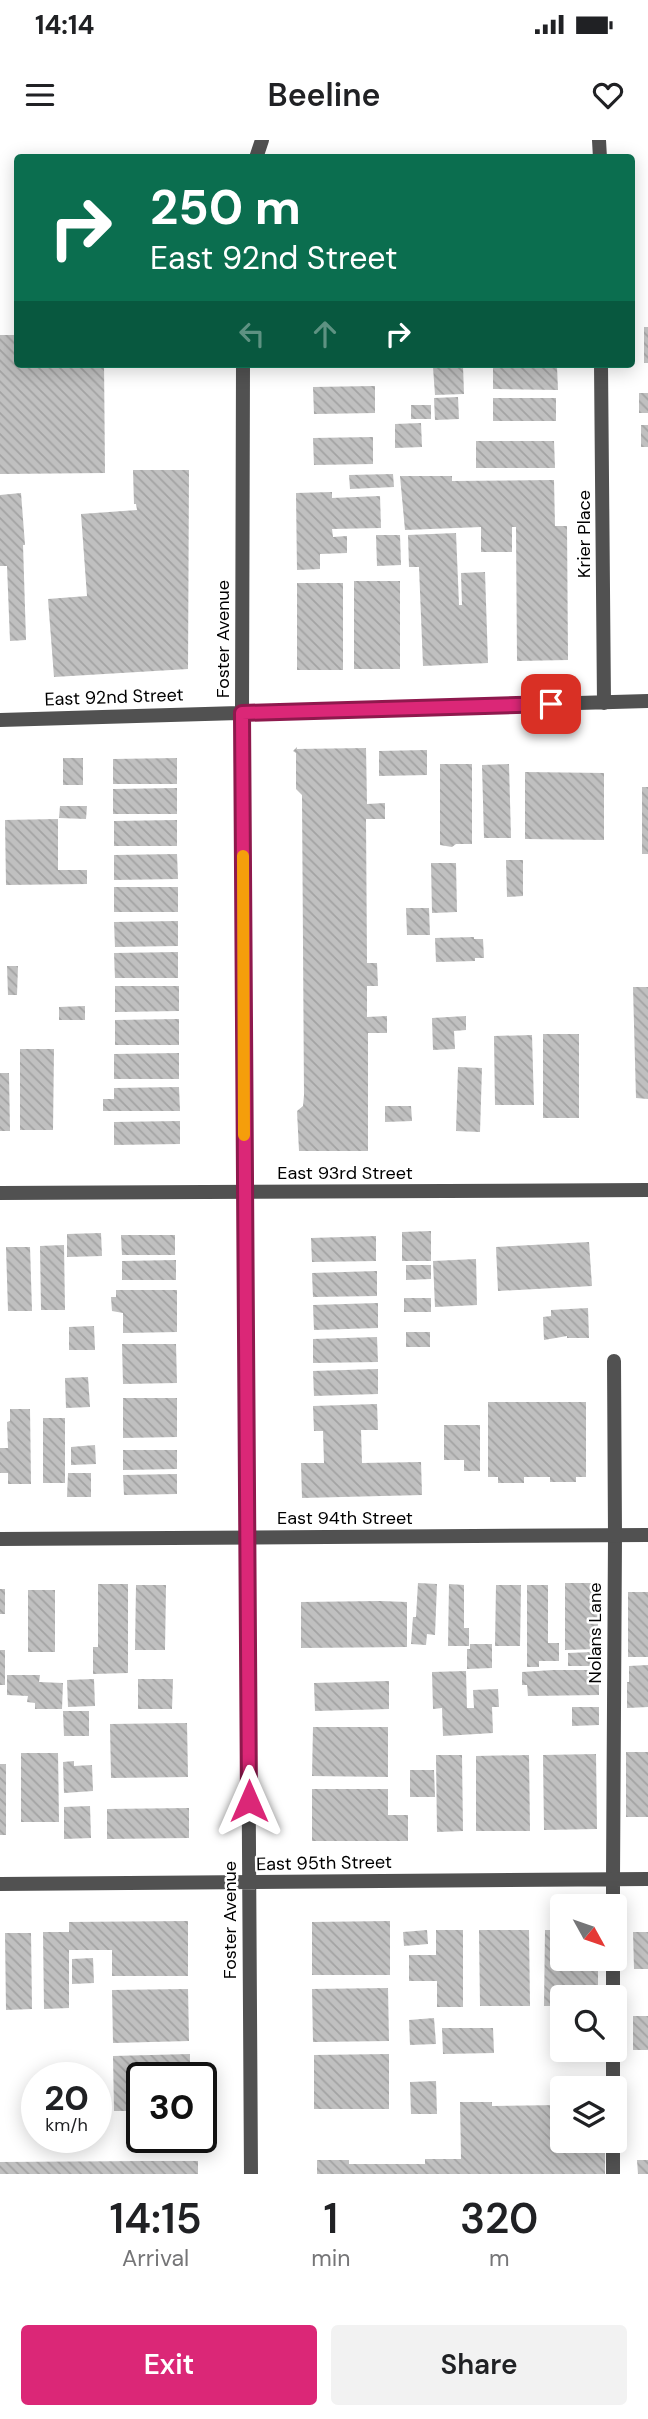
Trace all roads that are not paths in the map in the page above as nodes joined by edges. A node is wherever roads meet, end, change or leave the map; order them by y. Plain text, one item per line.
1 (243, 368) edge
2 (601, 368) edge
3 (648, 701) edge
4 (604, 703) junction
5 (242, 713) junction
6 (0, 720) edge
7 (648, 1190) edge
8 (245, 1192) junction
9 (0, 1193) edge
10 (614, 1361) dead end
11 (648, 1535) edge
12 (615, 1536) junction
13 (248, 1538) junction
14 (0, 1539) edge
15 (613, 1880) junction
16 (648, 1880) edge
17 (249, 1883) junction
18 (0, 1884) edge
19 (613, 1894) edge
20 (613, 2153) edge
21 (251, 2174) edge
22 (613, 2174) edge

1 - 5 street, Foster Avenue
2 - 4 street, Krier Place
3 - 4 street, East 92nd Street
4 - 5 street, East 92nd Street
5 - 6 street, East 92nd Street
5 - 8 street, Foster Avenue
7 - 8 street, East 93rd Street
8 - 9 street, East 93rd Street
8 - 13 street, Foster Avenue
10 - 12 street, Nolans Lane
11 - 12 street, East 94th Street
12 - 13 street, East 94th Street
12 - 15 street, Nolans Lane
13 - 14 street, East 94th Street
13 - 17 street, Foster Avenue
15 - 16 street, East 95th Street
15 - 17 street, East 95th Street
15 - 19 street, Nolans Lane
17 - 18 street, East 95th Street
17 - 21 street, Foster Avenue
20 - 22 street

